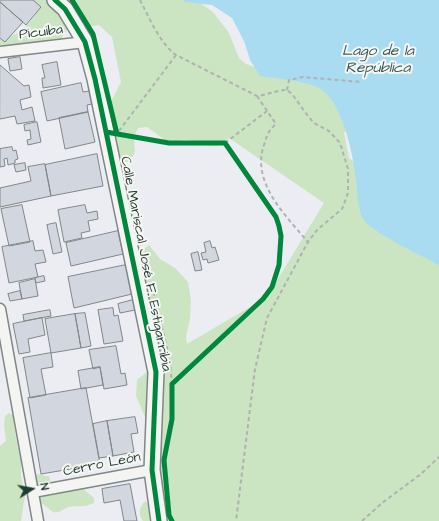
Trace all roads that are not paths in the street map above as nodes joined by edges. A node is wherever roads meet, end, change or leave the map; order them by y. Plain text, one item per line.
1 (55, 0) edge
2 (85, 42) junction
3 (0, 52) edge
4 (0, 309) edge
5 (152, 470) junction
6 (33, 492) junction
7 (38, 521) edge
8 (159, 521) edge

1 - 2 street, Calle Mariscal José F. Estigarribia
2 - 3 street, Picuiba
2 - 5 street, Calle Mariscal José F. Estigarribia
4 - 6 street
5 - 6 street, Cerro León
5 - 8 street, Calle Mariscal José F. Estigarribia
6 - 7 street

